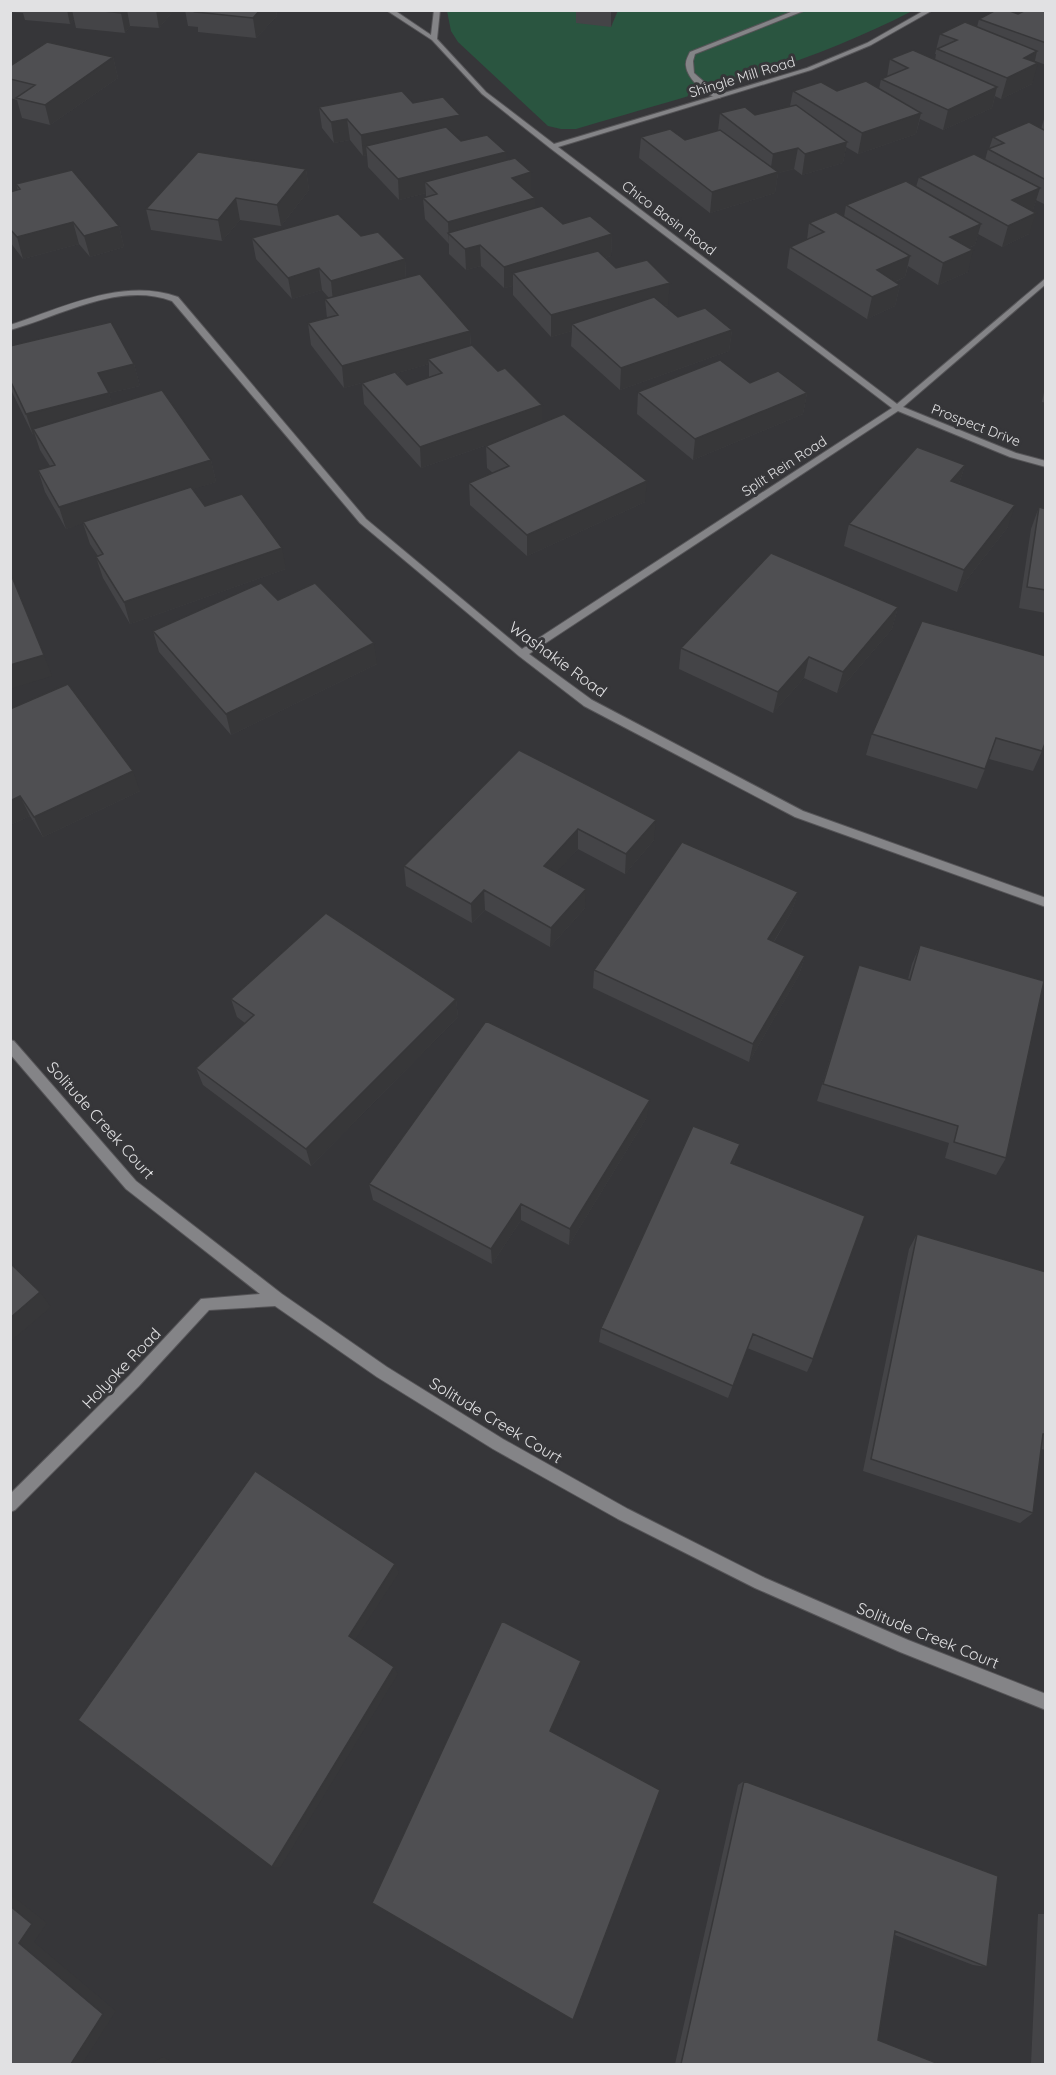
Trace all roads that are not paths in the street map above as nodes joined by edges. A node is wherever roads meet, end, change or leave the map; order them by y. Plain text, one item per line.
1 (389, 10) edge
2 (437, 10) edge
3 (803, 10) edge
4 (930, 10) edge
5 (434, 39) junction
6 (718, 98) junction
7 (552, 147) junction
8 (1046, 280) edge
9 (10, 327) edge
10 (897, 408) junction
11 (1046, 464) edge
12 (522, 654) junction
13 (1046, 903) edge
14 (10, 1045) edge
15 (277, 1299) junction
16 (10, 1505) edge
17 (1046, 1702) edge

1 - 5 street, Chico Basin Road
2 - 5 street
3 - 6 street
4 - 6 street, Shingle Mill Road
5 - 7 street, Chico Basin Road
6 - 7 street, Shingle Mill Road
7 - 10 street, Chico Basin Road
8 - 10 street, Split Rein Road
9 - 12 street, Washakie Road
10 - 11 street, Prospect Drive
10 - 12 street, Split Rein Road
12 - 13 street, Washakie Road
14 - 15 street, Solitude Creek Court
15 - 16 street, Holyoke Road
15 - 17 street, Solitude Creek Court

